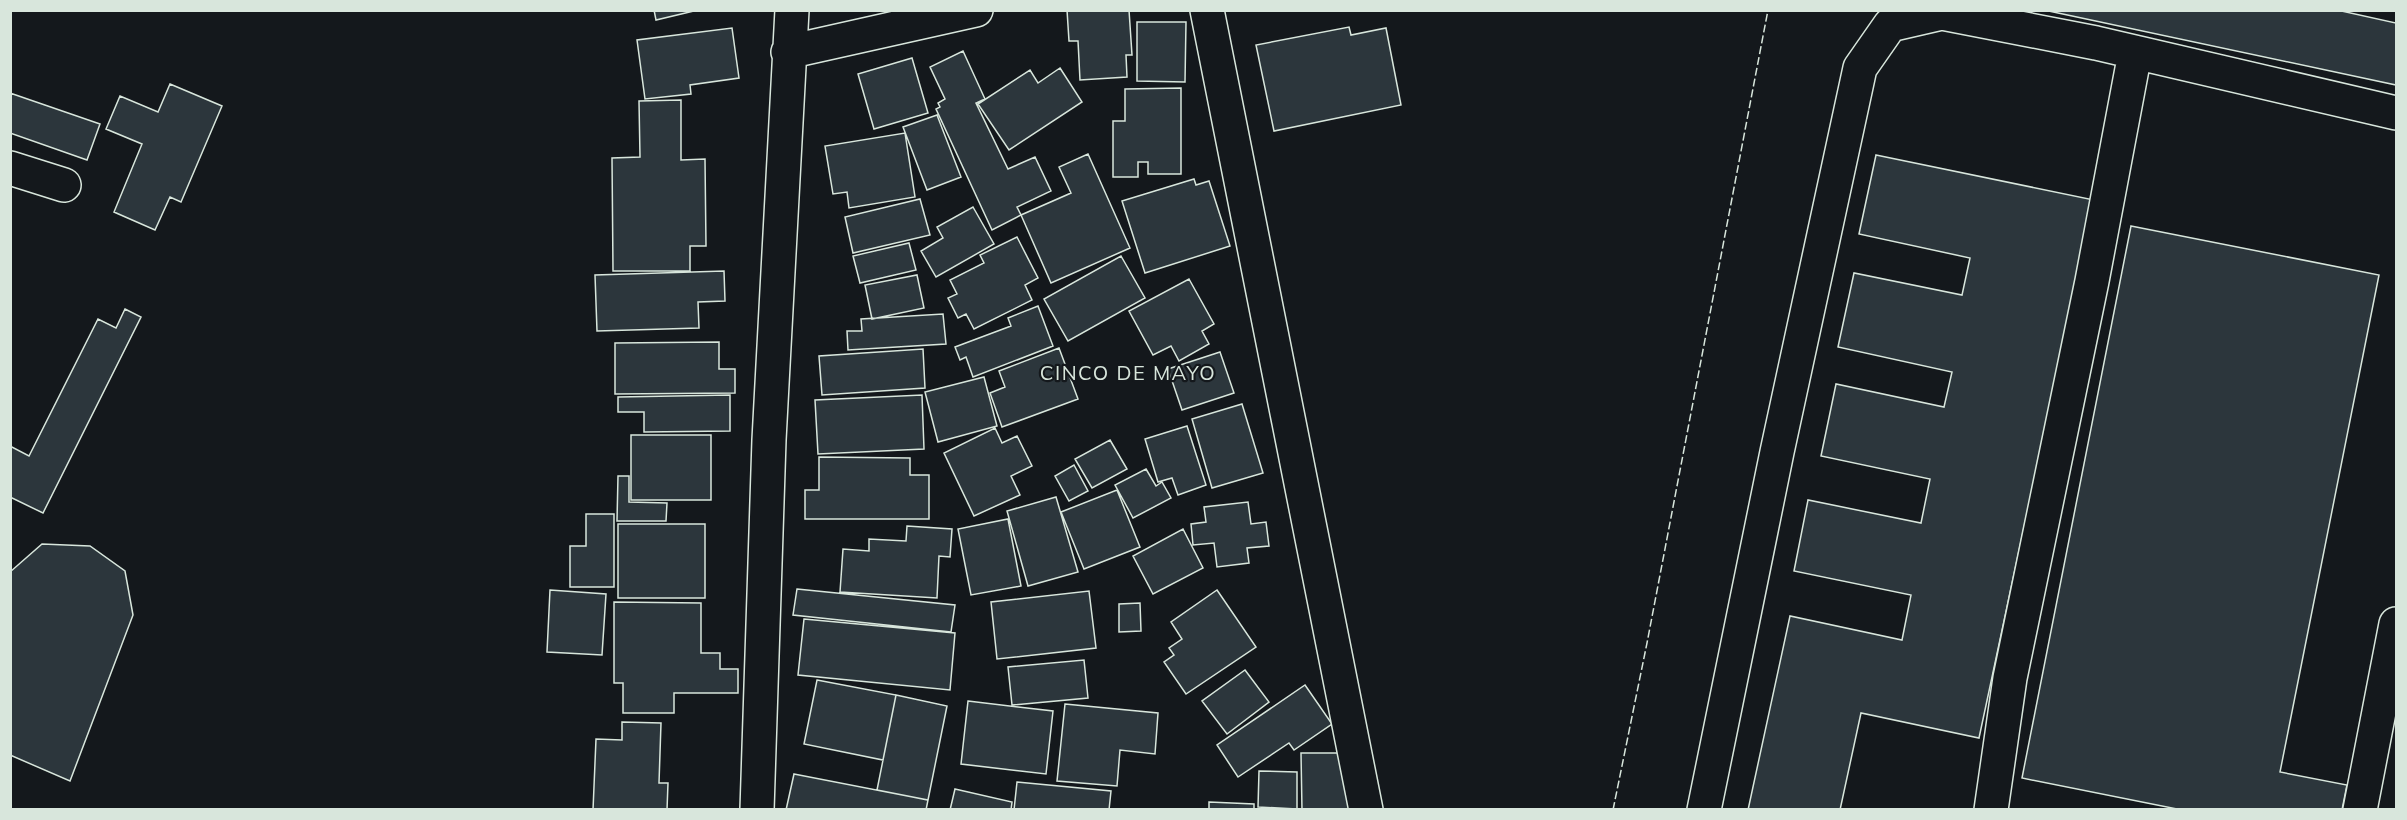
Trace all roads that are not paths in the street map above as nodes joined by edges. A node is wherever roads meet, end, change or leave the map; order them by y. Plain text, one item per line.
1 (792, 10) edge
2 (976, 10) edge
3 (1206, 10) edge
4 (788, 52) junction
5 (2135, 53) junction
6 (2397, 113) edge
7 (10, 168) edge
8 (64, 185) dead end
9 (2397, 624) edge
10 (757, 810) edge
11 (1366, 810) edge
12 (1704, 810) edge
13 (1991, 810) edge
14 (2360, 810) edge

1 - 4 street
2 - 4 street
3 - 11 street
4 - 10 street
5 - 6 street
5 - 12 street
5 - 13 street
7 - 8 street
9 - 14 street

